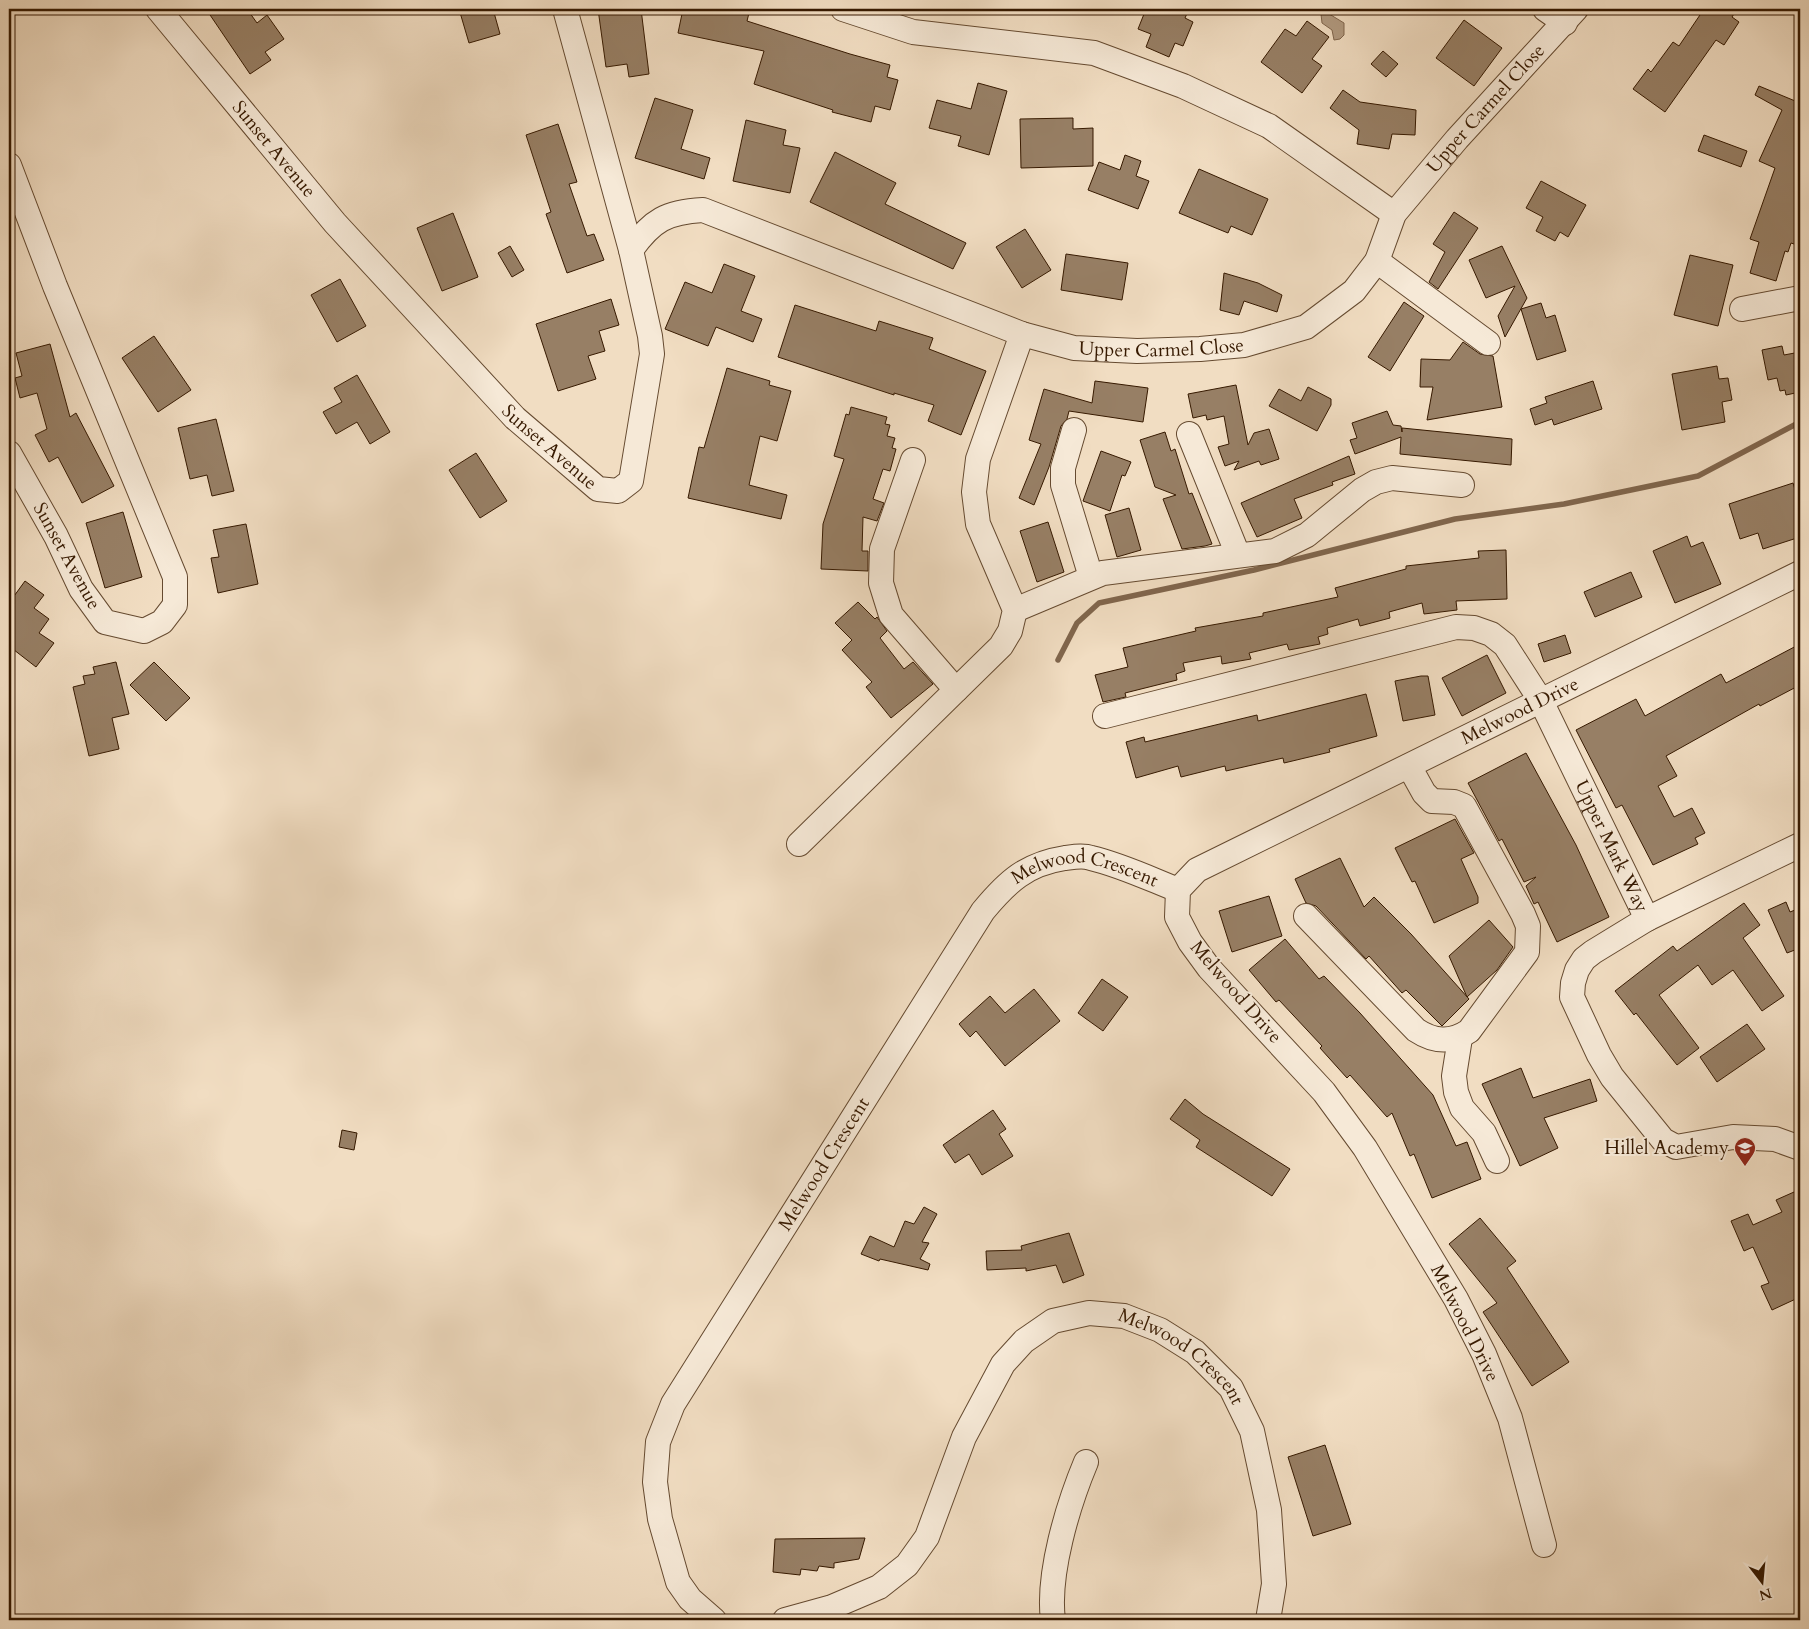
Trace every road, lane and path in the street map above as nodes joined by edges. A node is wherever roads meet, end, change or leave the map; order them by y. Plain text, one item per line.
1 (158, 9) edge
2 (565, 9) edge
3 (1545, 9) edge
4 (855, 11) edge
5 (1570, 16) edge
6 (9, 165) edge
7 (1394, 214) junction
8 (631, 250) junction
9 (1377, 261) junction
10 (1800, 298) edge
11 (1742, 308) dead end
12 (1022, 334) junction
13 (1488, 343) dead end
14 (1074, 430) dead end
15 (1189, 434) dead end
16 (9, 453) edge
17 (913, 460) dead end
18 (1462, 485) dead end
19 (1238, 555) junction
20 (1800, 573) edge
21 (1090, 577) junction
22 (1015, 610) junction
23 (956, 690) junction
24 (1541, 701) junction
25 (1105, 716) dead end
26 (1409, 766) junction
27 (799, 844) dead end
28 (1800, 845) edge
29 (1178, 890) junction
30 (1306, 916) dead end
31 (1647, 919) junction
32 (1460, 1038) junction
33 (1800, 1148) edge
34 (1497, 1161) dead end
35 (1086, 1462) dead end
36 (1544, 1545) dead end
37 (714, 1620) edge
38 (785, 1620) edge
39 (1053, 1620) edge
40 (1268, 1620) edge

1 - 8 street, Sunset Avenue
2 - 8 street, Sunset Avenue
3 - 5 street
4 - 7 street
5 - 7 street, Upper Carmel Close
6 - 16 street, Sunset Avenue
7 - 9 street, Upper Carmel Close
8 - 12 street, Upper Carmel Close
9 - 12 street, Upper Carmel Close
9 - 13 street
10 - 11 street
12 - 22 street
14 - 21 street
15 - 19 street
17 - 23 street
18 - 19 street
19 - 21 street
20 - 24 street, Melwood Drive
21 - 22 street
22 - 23 street
23 - 27 street
24 - 25 street, Upper Mark Way
24 - 26 street, Melwood Drive
24 - 31 street, Upper Mark Way
26 - 29 street, Melwood Drive
26 - 32 street
28 - 31 street, Upper Mark Way
29 - 36 street, Melwood Drive
29 - 37 street, Melwood Crescent
30 - 32 street
31 - 33 street
32 - 34 street
35 - 39 street
38 - 40 street, Melwood Crescent

